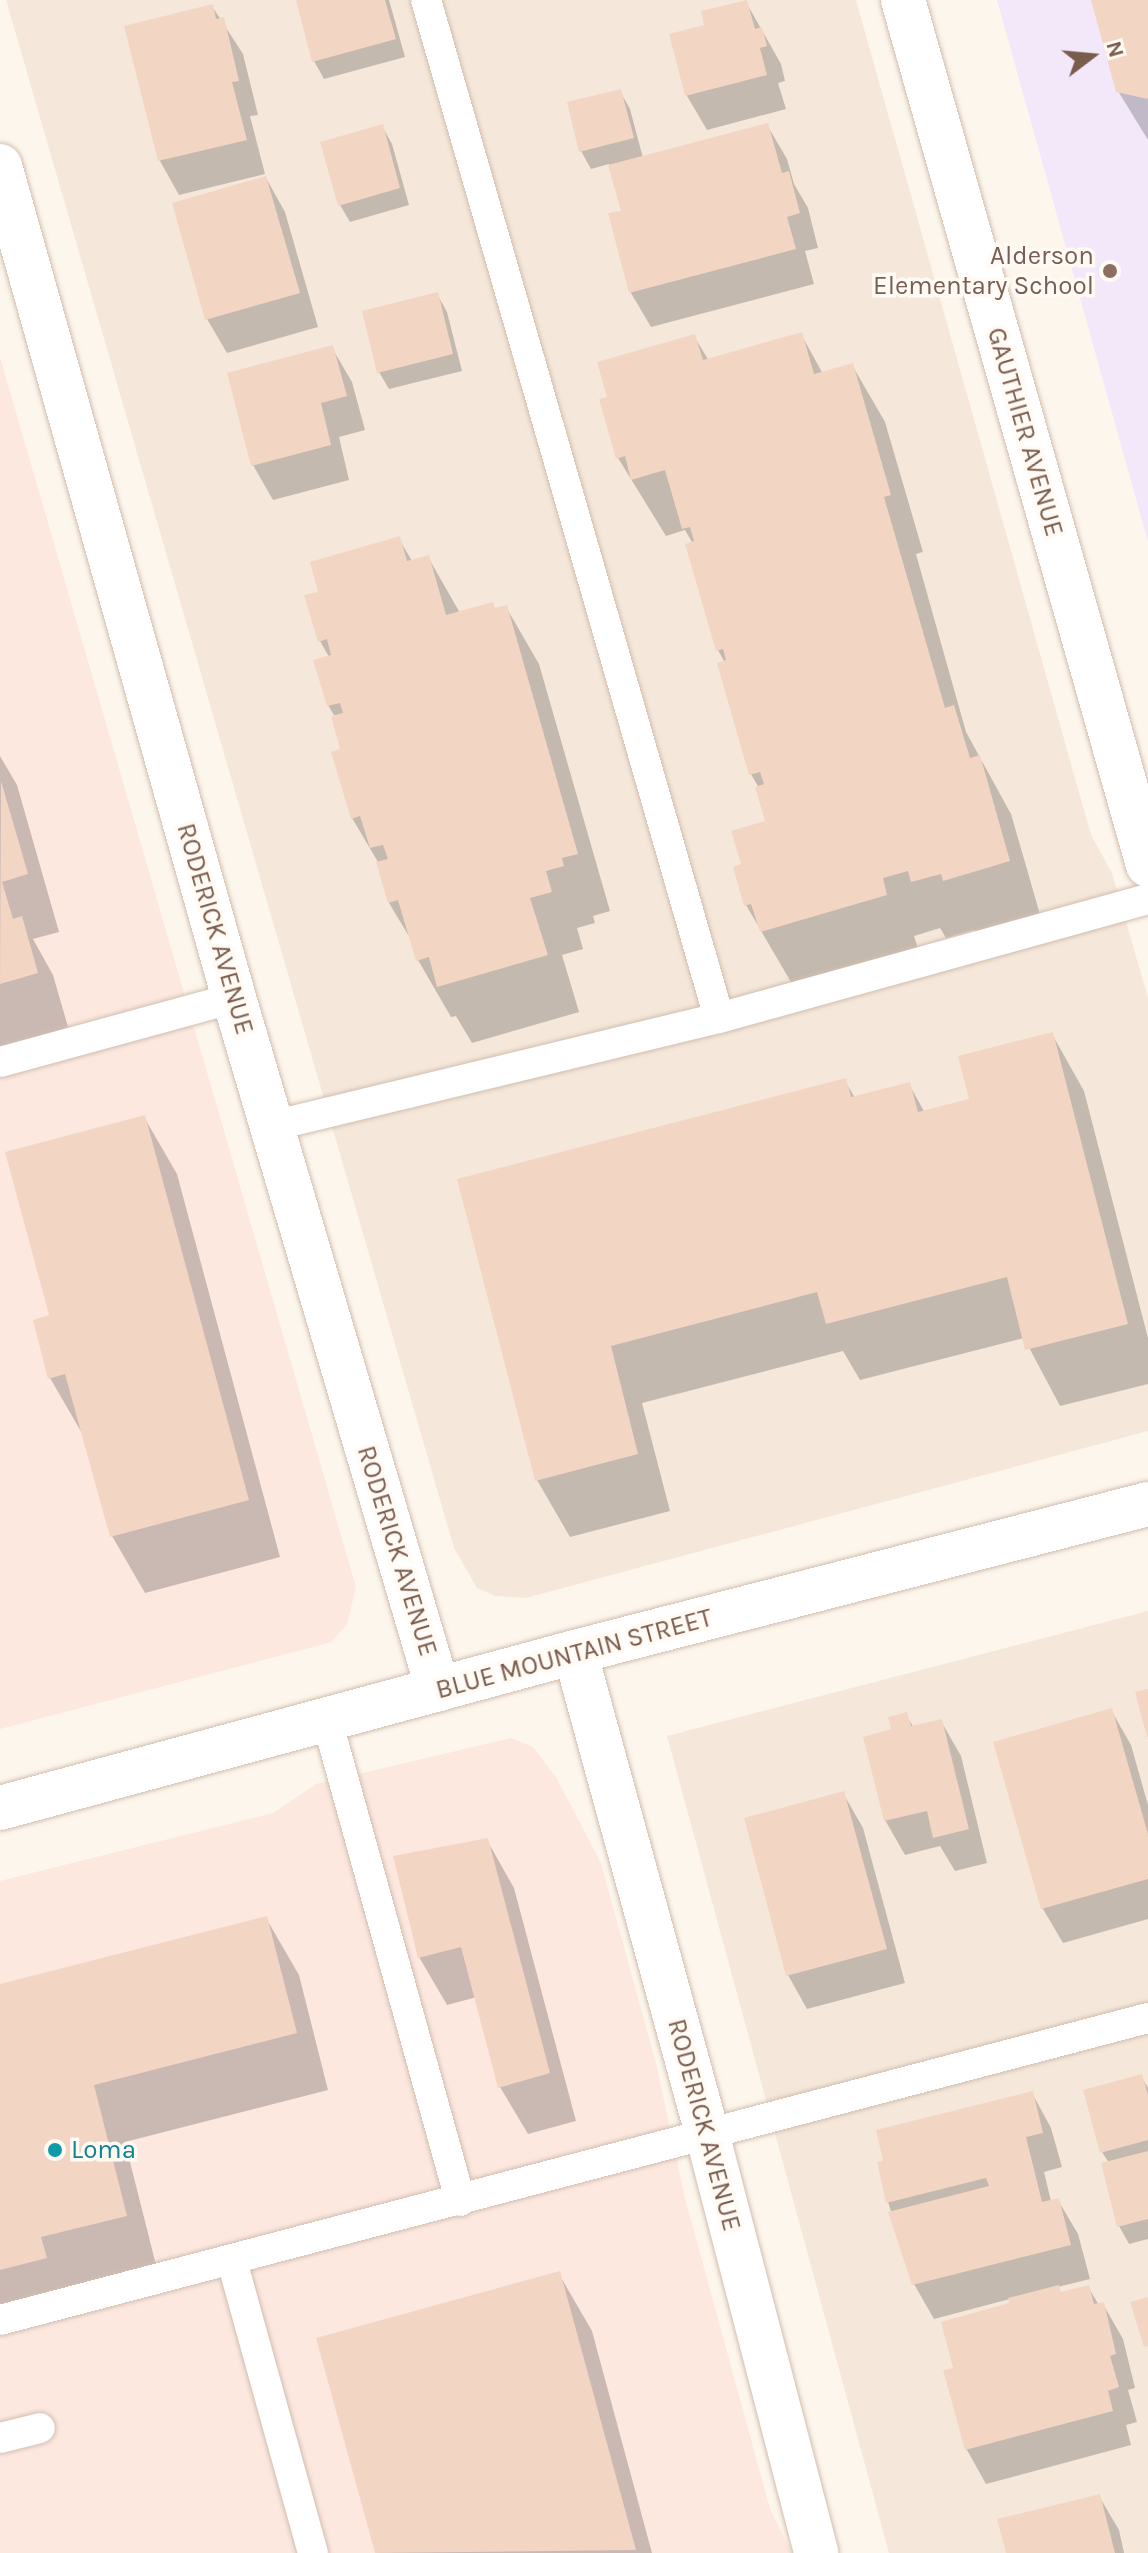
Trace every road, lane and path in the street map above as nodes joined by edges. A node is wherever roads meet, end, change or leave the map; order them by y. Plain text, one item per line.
1 (426, 0) edge
2 (903, 0) edge
3 (0, 166) edge
4 (1148, 865) edge
5 (1148, 899) edge
6 (234, 998) junction
7 (719, 1018) junction
8 (0, 1062) edge
9 (272, 1126) junction
10 (1148, 1504) edge
11 (575, 1652) junction
12 (438, 1690) junction
13 (327, 1720) junction
14 (0, 1808) edge
15 (1148, 2018) edge
16 (708, 2137) junction
17 (460, 2201) junction
18 (232, 2261) junction
19 (0, 2320) edge
20 (40, 2428) dead end
21 (0, 2438) edge
22 (313, 2553) edge
23 (816, 2553) edge

1 - 7 lane
2 - 4 street, GAUTHIER AVENUE
3 - 6 street, RODERICK AVENUE
5 - 7 lane
6 - 8 lane
6 - 9 street, RODERICK AVENUE
7 - 9 lane
9 - 12 street, RODERICK AVENUE
10 - 11 street, BLUE MOUNTAIN STREET
11 - 12 street, BLUE MOUNTAIN STREET
11 - 16 street, RODERICK AVENUE
12 - 13 street, BLUE MOUNTAIN STREET
13 - 14 street, BLUE MOUNTAIN STREET
13 - 17 lane
15 - 16 lane
16 - 17 lane
16 - 23 street, RODERICK AVENUE
17 - 18 lane
18 - 19 lane
18 - 22 lane
20 - 21 lane

